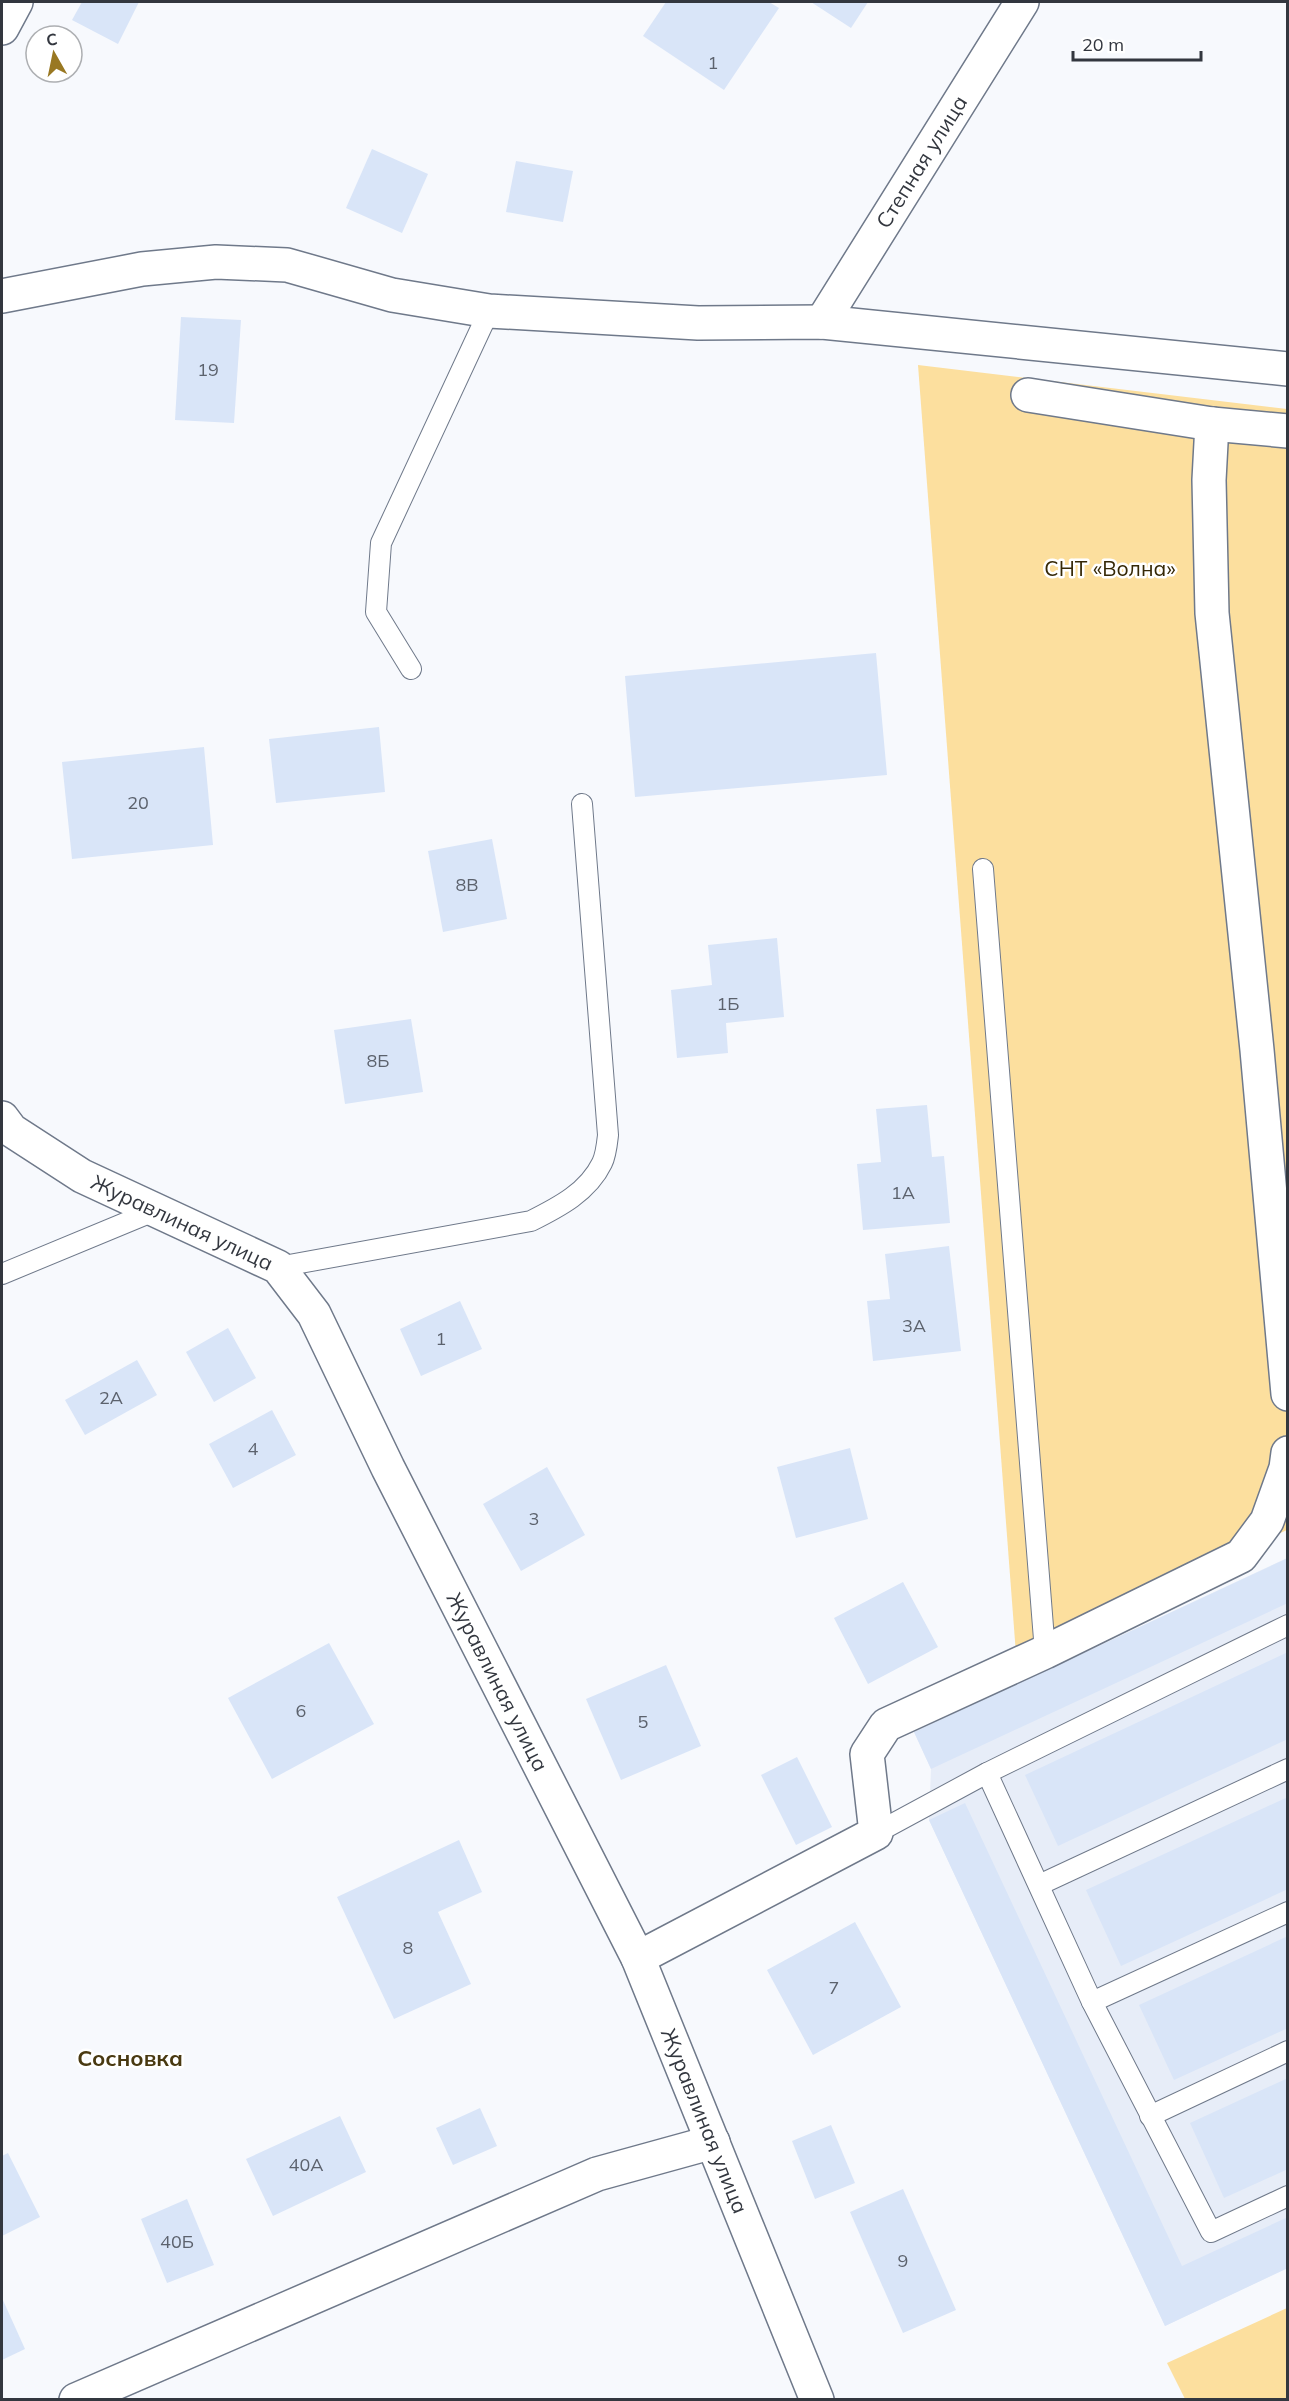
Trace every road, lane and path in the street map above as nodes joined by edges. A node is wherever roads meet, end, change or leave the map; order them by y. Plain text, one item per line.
1 (16, 2) edge
2 (1022, 2) edge
3 (2, 28) edge
4 (2, 296) edge
5 (489, 311) junction
6 (822, 322) junction
7 (1287, 369) edge
8 (1028, 395) dead end
9 (1212, 424) junction
10 (1287, 431) edge
11 (411, 669) dead end
12 (582, 804) dead end
13 (984, 869) dead end
14 (2, 1118) edge
15 (154, 1211) junction
16 (278, 1267) junction
17 (2, 1274) edge
18 (1287, 1394) edge
19 (1287, 1453) edge
20 (1287, 1625) edge
21 (1045, 1652) junction
22 (1287, 1768) edge
23 (987, 1773) junction
24 (876, 1833) junction
25 (1039, 1886) junction
26 (1287, 1912) edge
27 (638, 1958) junction
28 (1092, 2002) junction
29 (1287, 2051) edge
30 (1150, 2116) junction
31 (713, 2142) junction
32 (1287, 2196) edge
33 (76, 2400) edge
34 (817, 2400) edge

1 - 3 street
2 - 6 street, Степная улица
4 - 5 street
5 - 6 street
5 - 11 lane
6 - 7 street
8 - 9 street
9 - 10 street
9 - 18 street
12 - 16 lane
13 - 21 lane
14 - 15 street, Журавлиная улица
15 - 16 street, Журавлиная улица
15 - 17 lane
16 - 27 street, Журавлиная улица
19 - 21 street
20 - 23 lane
21 - 24 street
22 - 25 lane
23 - 24 lane
23 - 25 lane
24 - 27 street
25 - 28 lane
26 - 28 lane
27 - 31 street, Журавлиная улица
28 - 30 lane
29 - 30 lane
30 - 32 lane
31 - 33 street
31 - 34 street, Журавлиная улица

